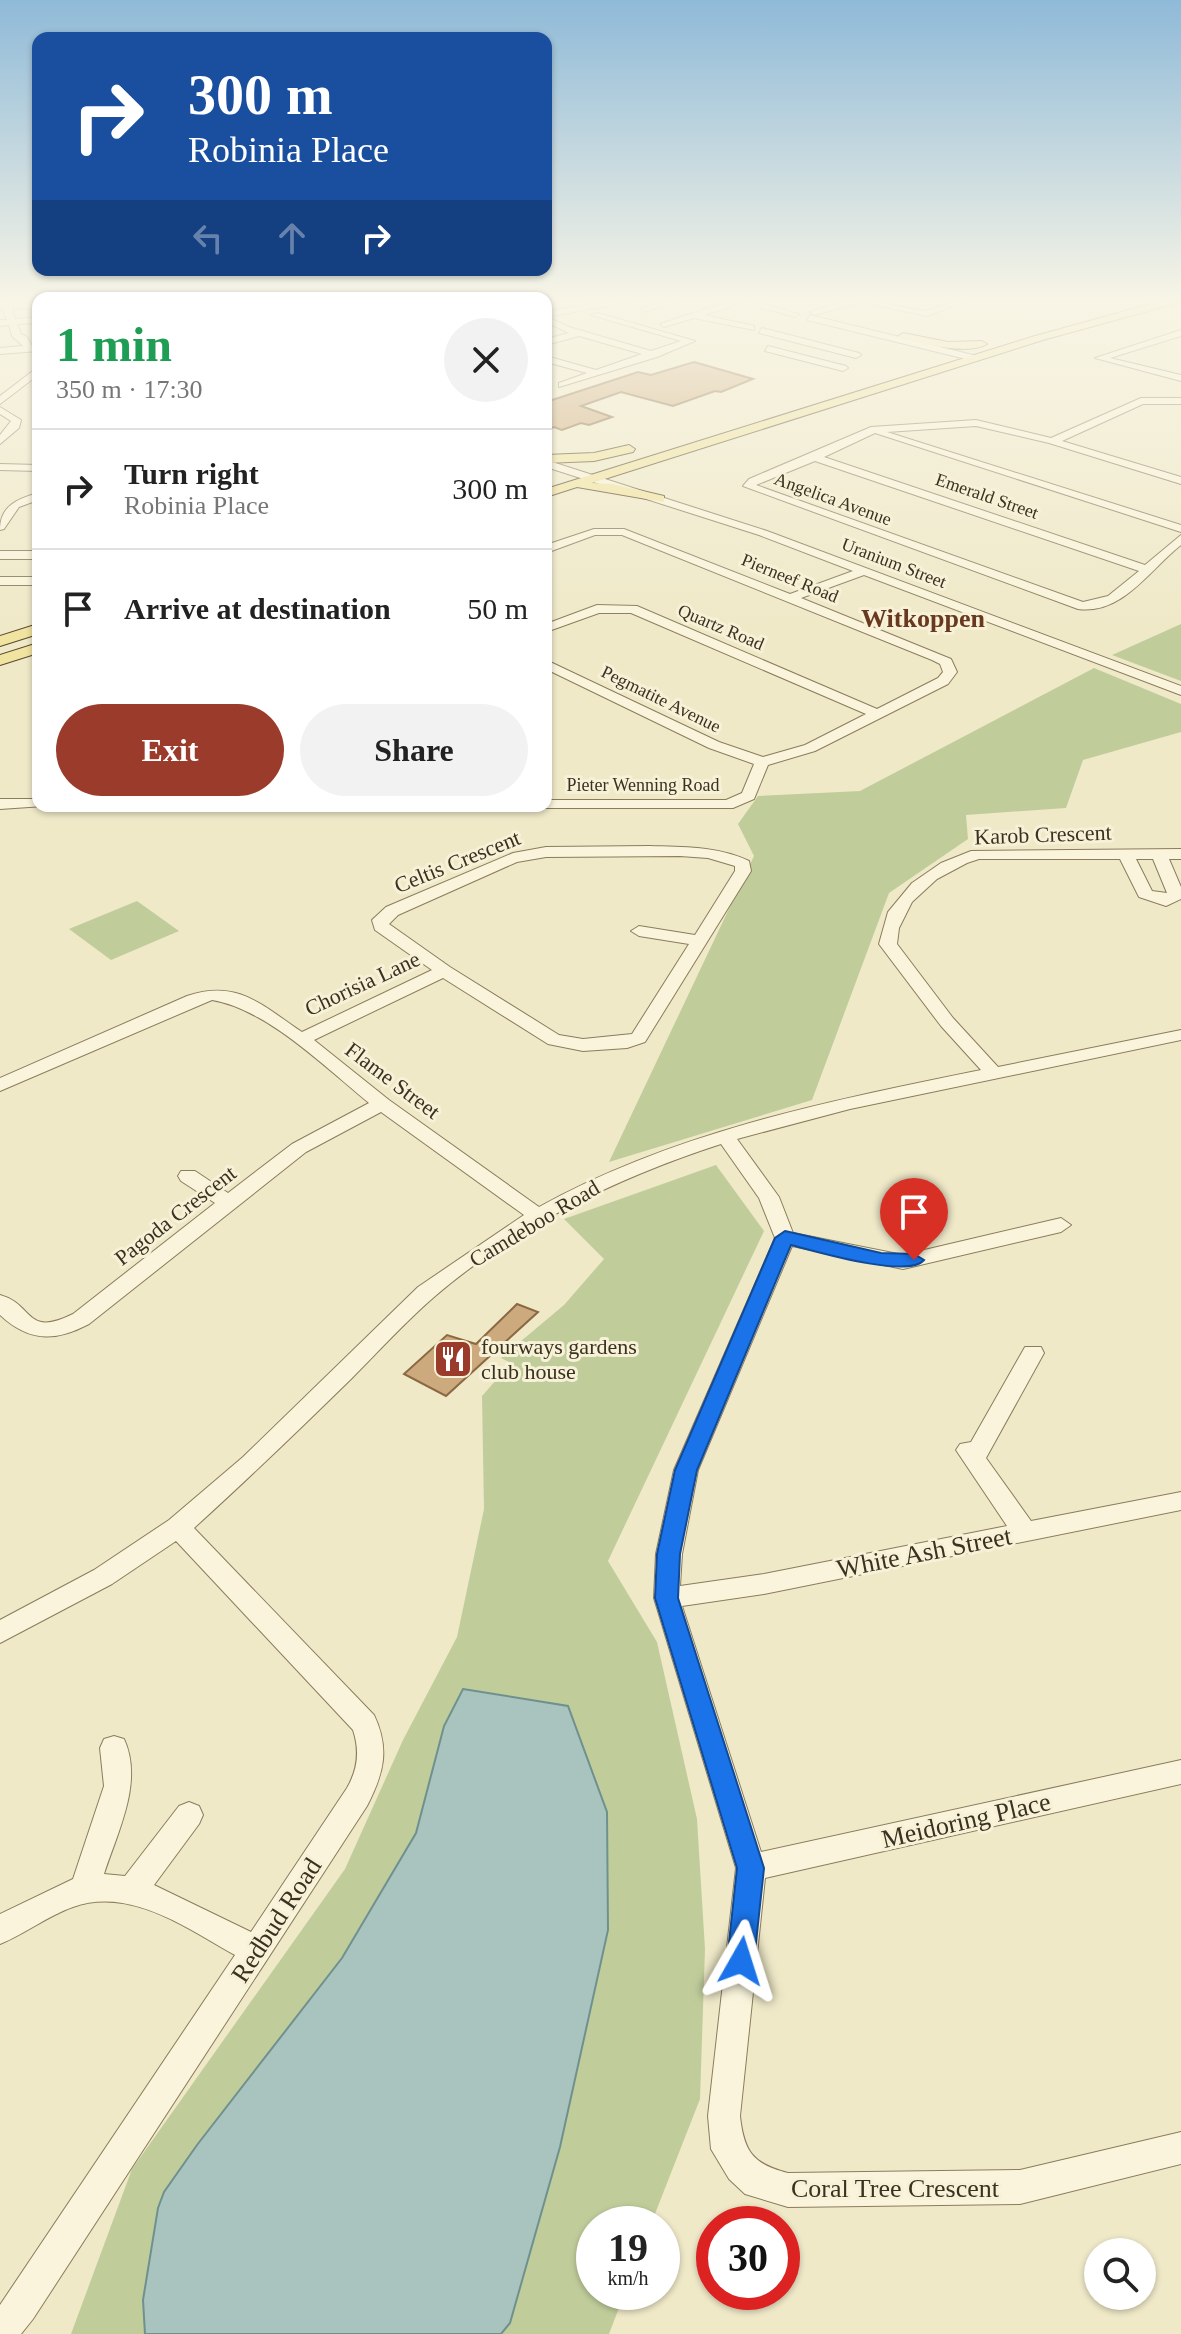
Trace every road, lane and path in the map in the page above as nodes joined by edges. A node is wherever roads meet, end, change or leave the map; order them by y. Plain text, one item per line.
1 (810, 408) edge
2 (1126, 408) edge
3 (0, 410) edge
4 (871, 430) junction
5 (0, 441) edge
6 (1052, 441) junction
7 (643, 445) dead end
8 (629, 449) junction
9 (666, 455) junction
10 (815, 457) junction
11 (552, 461) edge
12 (552, 464) edge
13 (0, 467) edge
14 (32, 468) edge
15 (565, 469) junction
16 (552, 473) edge
17 (591, 478) junction
18 (1181, 481) edge
19 (552, 491) edge
20 (552, 492) edge
21 (32, 498) edge
22 (666, 501) junction
23 (0, 527) edge
24 (1181, 529) edge
25 (1181, 539) edge
26 (552, 547) edge
27 (0, 555) edge
28 (32, 555) edge
29 (1147, 570) junction
30 (864, 571) junction
31 (0, 581) edge
32 (32, 581) edge
33 (791, 598) junction
34 (552, 626) edge
35 (32, 631) edge
36 (0, 641) edge
37 (32, 650) edge
38 (0, 660) edge
39 (552, 667) edge
40 (1181, 691) edge
41 (877, 714) junction
42 (762, 762) junction
43 (0, 804) edge
44 (32, 804) edge
45 (552, 805) edge
46 (1125, 853) junction
47 (1159, 854) junction
48 (1181, 854) edge
49 (639, 931) dead end
50 (702, 941) junction
51 (444, 971) junction
52 (1181, 1035) edge
53 (301, 1039) junction
54 (994, 1074) junction
55 (0, 1085) edge
56 (382, 1104) junction
57 (725, 1136) junction
58 (188, 1176) dead end
59 (229, 1203) junction
60 (540, 1217) junction
61 (1061, 1225) dead end
62 (785, 1238) junction
63 (0, 1302) edge
64 (1033, 1353) dead end
65 (1181, 1501) edge
66 (178, 1527) junction
67 (1025, 1532) junction
68 (667, 1598) junction
69 (0, 1632) edge
70 (114, 1748) dead end
71 (1181, 1772) edge
72 (189, 1815) dead end
73 (751, 1868) junction
74 (84, 1890) junction
75 (132, 1891) junction
76 (0, 1930) edge
77 (255, 1950) junction
78 (1181, 2148) edge
79 (0, 2332) edge

1 - 9 main road
2 - 6 street
3 - 5 street
4 - 6 street, Angelica Avenue
4 - 10 street, Angelica Avenue
4 - 24 street
6 - 18 street, Angelica Avenue
7 - 8 main road
8 - 11 main road
8 - 15 main road
9 - 17 main road
9 - 22 main road
10 - 29 street, Emerald Street
10 - 29 street, Angelica Avenue
12 - 15 street, Uranium Street
13 - 14 street
15 - 16 main road
15 - 17 street, Uranium Street
17 - 19 main road
17 - 22 street, Uranium Street
20 - 22 main road
21 - 23 street
22 - 30 street, Uranium Street
25 - 29 street, Angelica Avenue
26 - 33 street, Pierneef Road
27 - 28 street
30 - 33 street
30 - 40 street, Uranium Street
31 - 32 street
33 - 41 street, Pierneef Road
34 - 41 street, Quartz Road
35 - 36 main road
37 - 38 main road
39 - 42 street, Pegmatite Avenue
41 - 42 street, Pierneef Road
42 - 45 street, Pieter Wenning Road
43 - 44 street
46 - 47 street, Karob Crescent
46 - 47 street, Karob Crescent
46 - 54 street, Karob Crescent
47 - 48 street, Karob Crescent
49 - 50 street
50 - 51 street, Celtis Crescent
50 - 51 street, Celtis Crescent
51 - 53 street, Chorisia Lane
52 - 54 street, Camdeboo Road
53 - 55 street, Flame Street
53 - 56 street, Flame Street
54 - 57 street, Camdeboo Road
56 - 59 street, Pagoda Crescent
56 - 60 street, Flame Street
57 - 60 street, Camdeboo Road
57 - 62 street
58 - 59 street
59 - 63 street, Pagoda Crescent
60 - 66 street, Camdeboo Road
61 - 62 street
62 - 68 street, Coral Tree Crescent
64 - 67 street
65 - 67 street, White Ash Street
66 - 69 street, Camdeboo Road
66 - 77 street, Redbud Road
67 - 68 street, White Ash Street
68 - 73 street, Coral Tree Crescent
70 - 74 street
71 - 73 street, Meidoring Place
72 - 75 street
73 - 78 street, Coral Tree Crescent
74 - 75 street
74 - 76 street
75 - 77 street
77 - 79 street, Redbud Road

